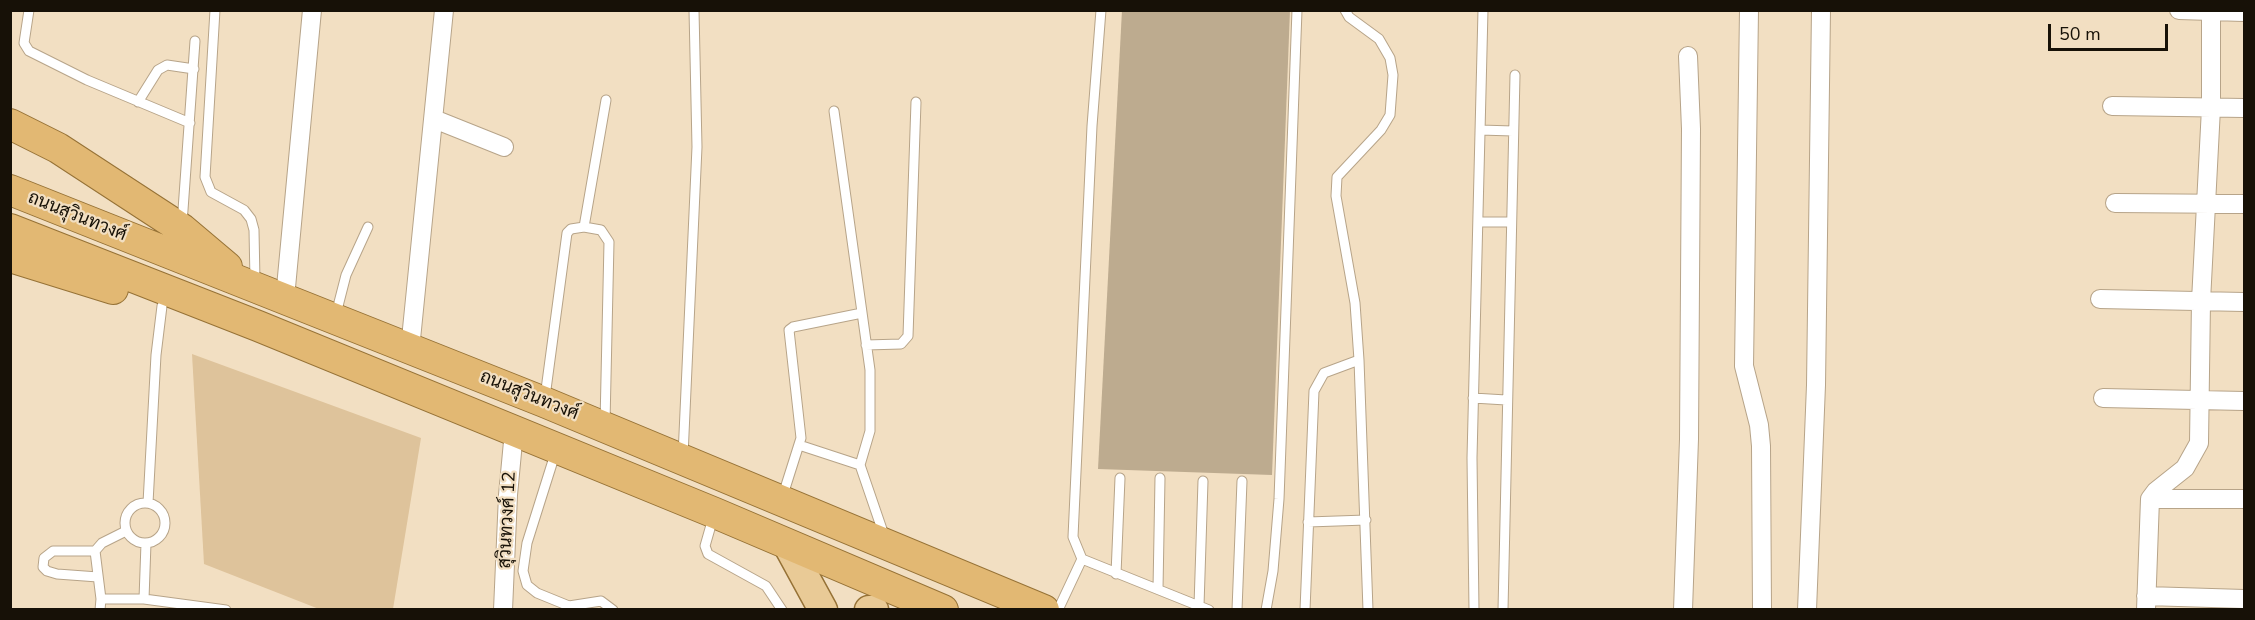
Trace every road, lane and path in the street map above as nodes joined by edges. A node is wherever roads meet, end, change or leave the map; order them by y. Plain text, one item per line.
1 (29, 10) edge
2 (215, 10) edge
3 (312, 10) edge
4 (444, 10) edge
5 (694, 10) edge
6 (1101, 10) edge
7 (1297, 10) edge
8 (1346, 10) edge
9 (1483, 10) edge
10 (1749, 10) edge
11 (1821, 10) edge
12 (2179, 10) edge
13 (2211, 11) edge
14 (2244, 12) edge
15 (195, 41) dead end
16 (1688, 56) dead end
17 (194, 69) junction
18 (1515, 75) dead end
19 (606, 100) dead end
20 (138, 102) junction
21 (916, 102) dead end
22 (2112, 106) dead end
23 (2211, 108) junction
24 (2244, 108) edge
25 (834, 111) dead end
26 (434, 119) junction
27 (190, 123) junction
28 (10, 124) edge
29 (1480, 130) junction
30 (1514, 131) junction
31 (504, 147) dead end
32 (20, 194) edge
33 (2206, 202) junction
34 (2115, 203) dead end
35 (2244, 204) edge
36 (1478, 222) junction
37 (1511, 222) junction
38 (368, 226) dead end
39 (584, 227) junction
40 (182, 229) junction
41 (12, 240) edge
42 (250, 285) junction
43 (285, 298) junction
44 (2100, 298) dead end
45 (2201, 301) junction
46 (2244, 302) edge
47 (162, 306) junction
48 (862, 313) junction
49 (335, 319) junction
50 (258, 326) junction
51 (866, 345) junction
52 (410, 349) junction
53 (1359, 360) junction
54 (1473, 398) junction
55 (2103, 398) dead end
56 (1506, 400) junction
57 (2200, 400) junction
58 (2244, 401) edge
59 (544, 402) junction
60 (605, 427) junction
61 (514, 431) junction
62 (799, 445) junction
63 (557, 448) junction
64 (682, 458) junction
65 (860, 465) junction
66 (1120, 478) dead end
67 (1160, 478) dead end
68 (1203, 481) dead end
69 (1242, 481) dead end
70 (2150, 499) junction
71 (2244, 499) edge
72 (781, 500) junction
73 (148, 503) junction
74 (715, 513) junction
75 (1366, 520) junction
76 (1308, 522) junction
77 (126, 531) junction
78 (146, 543) junction
79 (787, 543) junction
80 (886, 543) junction
81 (95, 551) junction
82 (1082, 559) junction
83 (1116, 574) junction
84 (98, 577) junction
85 (1158, 589) junction
86 (144, 599) junction
87 (2244, 599) edge
88 (2146, 603) edge
89 (101, 604) edge
90 (1199, 606) junction
91 (226, 609) edge
92 (503, 609) edge
93 (613, 609) edge
94 (783, 609) edge
95 (823, 609) edge
96 (869, 609) edge
97 (874, 609) edge
98 (943, 609) edge
99 (1044, 609) edge
100 (1058, 609) edge
101 (1209, 609) edge
102 (1237, 609) edge
103 (1266, 609) edge
104 (1305, 609) edge
105 (1368, 609) edge
106 (1474, 609) edge
107 (1503, 609) edge
108 (1683, 609) edge
109 (1762, 609) edge
110 (1807, 609) edge

1 - 20 lane
2 - 42 lane
3 - 43 street
4 - 26 street
5 - 64 lane
6 - 82 lane
7 - 103 lane
8 - 53 lane
9 - 29 lane
10 - 109 street
11 - 110 street
12 - 13 street
13 - 14 street
13 - 23 street
15 - 17 lane
16 - 108 street
17 - 20 lane
17 - 27 lane
18 - 30 lane
19 - 39 lane
20 - 27 lane
21 - 51 lane
22 - 23 street
23 - 24 street
23 - 33 street
25 - 48 lane
26 - 31 street
26 - 52 street
27 - 40 lane
28 - 40 highway
29 - 30 lane
29 - 36 lane
30 - 37 lane
32 - 42 highway, ถนนสุวินทวงศ์
33 - 34 street
33 - 35 street
33 - 45 street
36 - 37 lane
36 - 54 lane
37 - 56 lane
38 - 49 lane
39 - 59 lane
39 - 60 lane
40 - 42 highway
41 - 47 highway
41 - 50 highway, ถนนสุวินทวงศ์
42 - 43 highway, ถนนสุวินทวงศ์
43 - 49 highway, ถนนสุวินทวงศ์
44 - 45 street
45 - 46 street
45 - 57 street
47 - 50 highway
47 - 73 lane
48 - 51 lane
48 - 62 lane
49 - 52 highway, ถนนสุวินทวงศ์
50 - 61 highway, ถนนสุวินทวงศ์
51 - 65 lane
52 - 59 highway, ถนนสุวินทวงศ์
53 - 75 lane
53 - 76 lane
54 - 56 lane
54 - 106 lane
55 - 57 street
56 - 107 lane
57 - 58 street
57 - 70 street
59 - 60 highway, ถนนสุวินทวงศ์
60 - 64 highway, ถนนสุวินทวงศ์
61 - 63 highway, ถนนสุวินทวงศ์
61 - 92 street, สุวินทวงศ์ 12
62 - 65 lane
62 - 72 lane
63 - 74 highway, ถนนสุวินทวงศ์
63 - 93 lane
64 - 72 highway, ถนนสุวินทวงศ์
65 - 80 lane
66 - 83 lane
67 - 85 lane
68 - 90 lane
69 - 102 lane
70 - 71 street
70 - 88 street
72 - 80 highway, ถนนสุวินทวงศ์
73 - 77 lane
73 - 78 lane
74 - 79 highway, ถนนสุวินทวงศ์
74 - 94 lane
75 - 76 lane
75 - 105 lane
76 - 104 lane
77 - 78 lane
77 - 81 lane
78 - 86 lane
79 - 95 main road
79 - 98 highway, ถนนสุวินทวงศ์
80 - 99 highway, ถนนสุวินทวงศ์
81 - 84 lane
81 - 84 lane
82 - 83 lane
82 - 100 lane
83 - 85 lane
84 - 89 lane
85 - 90 lane
86 - 89 lane
86 - 91 lane
87 - 88 street
90 - 101 lane
96 - 97 main road

